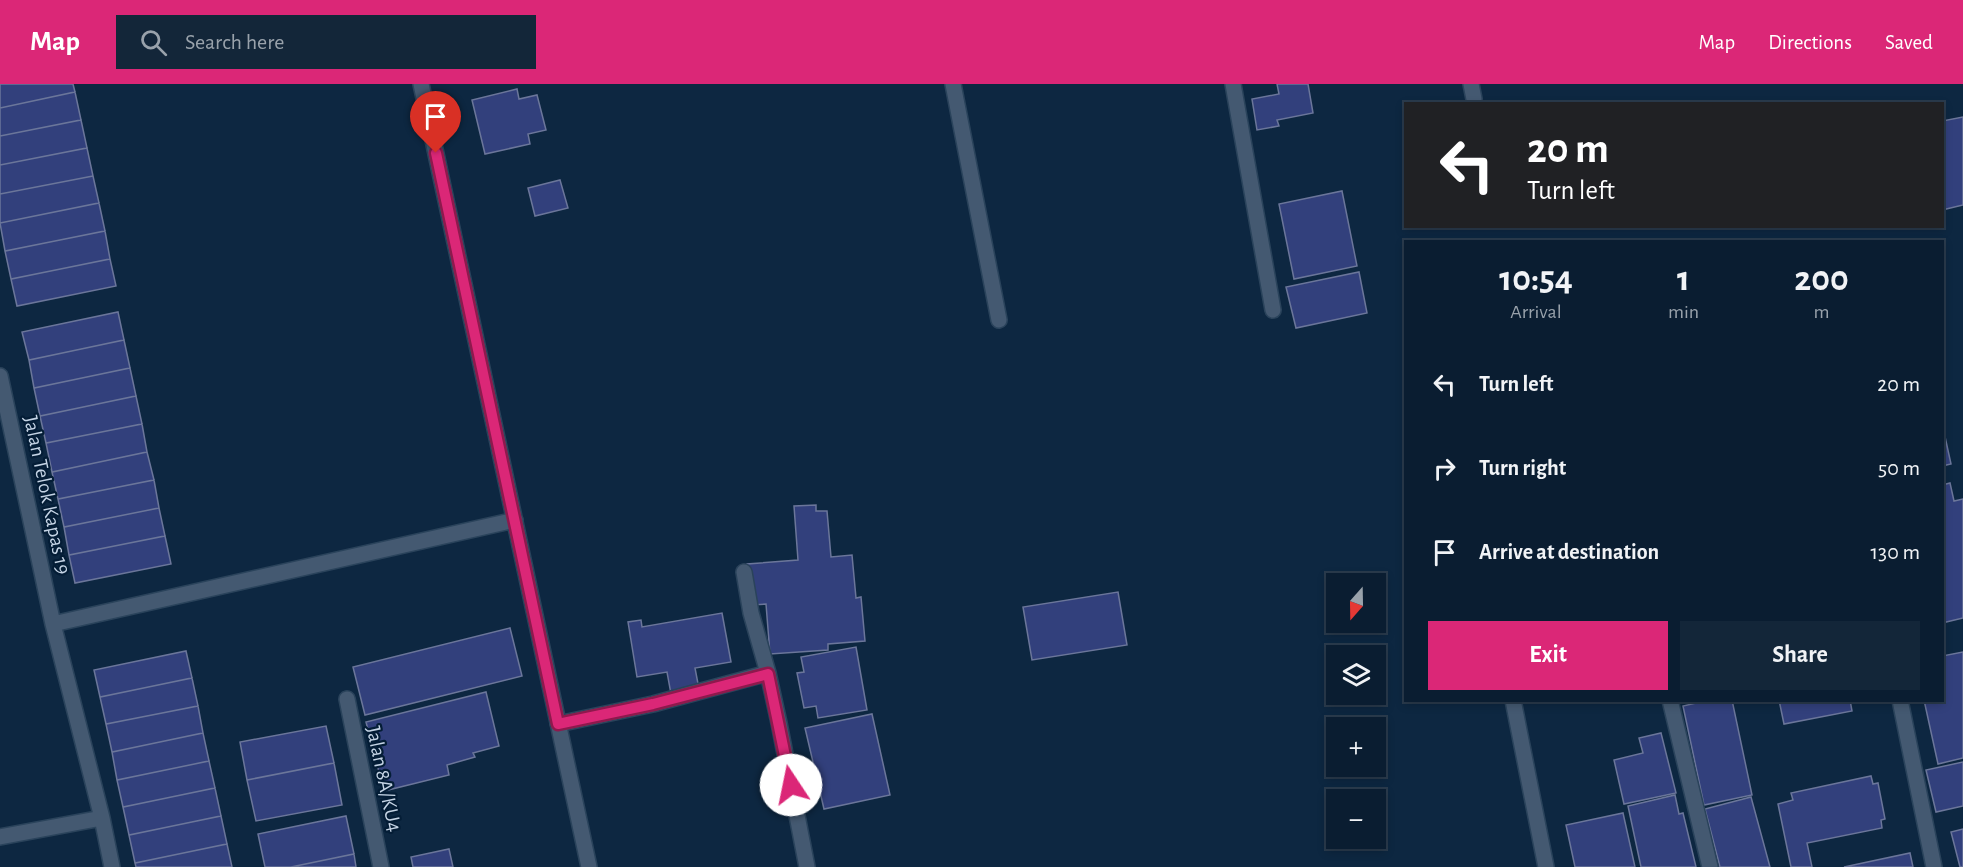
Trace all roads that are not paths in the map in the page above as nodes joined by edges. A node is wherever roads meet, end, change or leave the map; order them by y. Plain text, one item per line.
1 (421, 84) edge
2 (953, 84) edge
3 (1233, 84) edge
4 (1273, 310) dead end
5 (999, 320) dead end
6 (0, 376) edge
7 (515, 520) junction
8 (744, 572) dead end
9 (53, 624) junction
10 (768, 674) junction
11 (346, 699) dead end
12 (1513, 702) edge
13 (1670, 702) edge
14 (1900, 702) edge
15 (558, 724) junction
16 (102, 818) junction
17 (0, 837) edge
18 (112, 867) edge
19 (381, 867) edge
20 (589, 867) edge
21 (807, 867) edge
22 (1546, 867) edge
23 (1710, 867) edge
24 (1934, 867) edge

1 - 7 street
2 - 5 street
3 - 4 street
6 - 9 street, Jalan Telok Kapas 19
7 - 9 street
7 - 15 street
8 - 10 street
9 - 16 street, Jalan Telok Kapas 19
10 - 15 street
10 - 21 street
11 - 19 street, Jalan 8A/KU4
12 - 22 street
13 - 23 street
14 - 24 street
15 - 20 street
16 - 17 street
16 - 18 street, Jalan Telok Kapas 19

